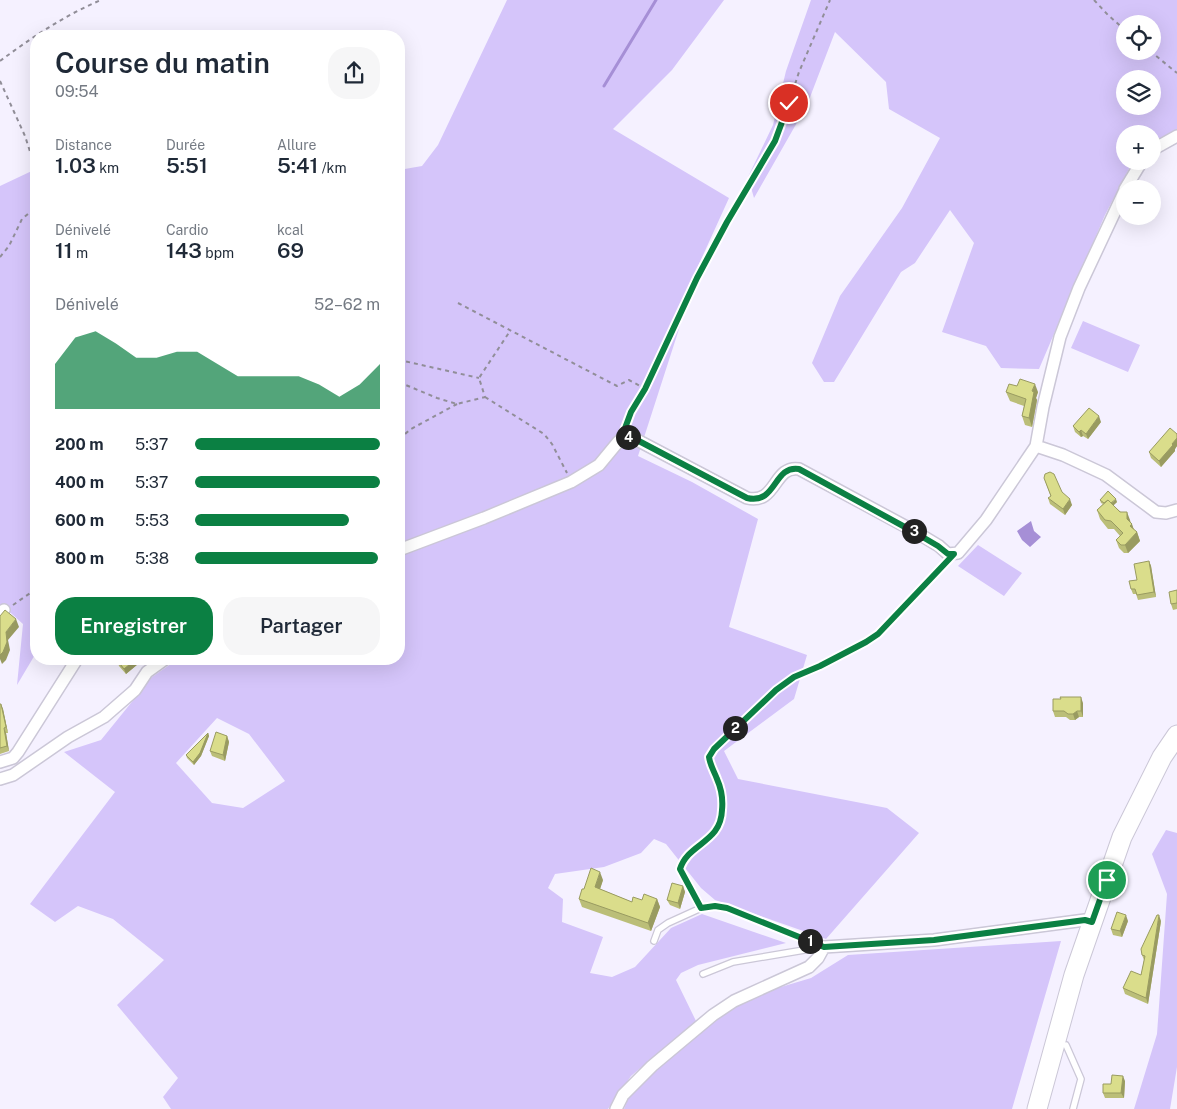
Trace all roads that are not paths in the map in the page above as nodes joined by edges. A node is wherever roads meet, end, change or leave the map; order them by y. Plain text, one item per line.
1 (1177, 136) edge
2 (1161, 145) edge
3 (1116, 208) edge
4 (1036, 446) junction
5 (1177, 510) edge
6 (405, 548) edge
7 (73, 665) edge
8 (157, 665) edge
9 (1177, 735) edge
10 (1177, 756) edge
11 (0, 762) edge
12 (0, 779) edge
13 (1092, 922) junction
14 (654, 941) dead end
15 (824, 947) junction
16 (703, 974) dead end
17 (1066, 1045) junction
18 (616, 1109) edge
19 (1037, 1109) edge
20 (1047, 1109) edge
21 (1073, 1109) edge

1 - 2 street
3 - 4 street
4 - 5 street
4 - 6 street
7 - 11 street
8 - 12 street
9 - 13 main road
10 - 17 main road
13 - 15 street
13 - 19 main road
14 - 15 lane
15 - 16 lane
15 - 18 street
17 - 20 main road
17 - 21 lane

